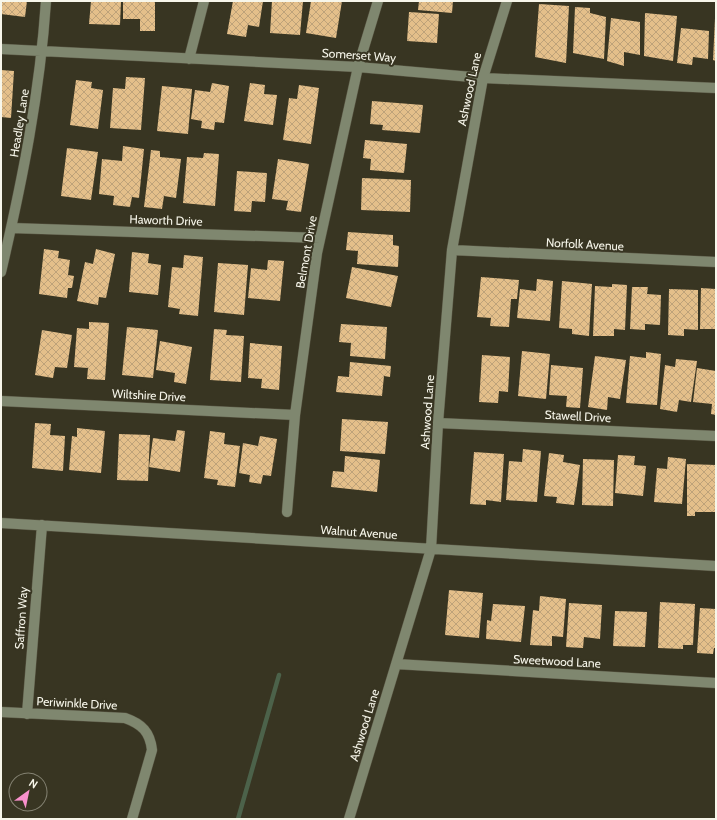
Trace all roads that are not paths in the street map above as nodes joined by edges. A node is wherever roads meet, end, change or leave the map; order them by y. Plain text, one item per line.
1 (46, 1) edge
2 (204, 1) edge
3 (378, 1) edge
4 (506, 1) edge
5 (1, 49) edge
6 (43, 51) junction
7 (189, 59) junction
8 (358, 67) junction
9 (483, 78) junction
10 (716, 88) edge
11 (11, 228) junction
12 (320, 238) junction
13 (452, 250) junction
14 (716, 262) edge
15 (1, 272) edge
16 (1, 401) edge
17 (295, 415) junction
18 (438, 423) junction
19 (716, 436) edge
20 (288, 512) dead end
21 (1, 523) edge
22 (42, 525) junction
23 (432, 550) junction
24 (716, 566) edge
25 (396, 664) junction
26 (716, 684) edge
27 (1, 712) edge
28 (27, 714) junction
29 (132, 819) edge
30 (349, 819) edge

1 - 6 street, Headley Lane
2 - 7 street
3 - 8 street, Belmont Drive
4 - 9 street, Ashwood Lane
5 - 6 street, Somerset Way
6 - 7 street, Somerset Way
6 - 11 street, Headley Lane
7 - 8 street, Somerset Way
8 - 9 street, Somerset Way
8 - 12 street, Belmont Drive
9 - 10 street, Somerset Way
9 - 13 street, Ashwood Lane
11 - 12 street, Haworth Drive
11 - 15 street, Headley Lane
12 - 17 street, Belmont Drive
13 - 14 street, Norfolk Avenue
13 - 18 street, Ashwood Lane
16 - 17 street, Wiltshire Drive
17 - 20 street, Belmont Drive
18 - 19 street, Stawell Drive
18 - 23 street, Ashwood Lane
21 - 22 street, Walnut Avenue
22 - 23 street, Walnut Avenue
22 - 28 street, Saffron Way
23 - 24 street, Walnut Avenue
23 - 25 street, Ashwood Lane
25 - 26 street, Sweetwood Lane
25 - 30 street, Ashwood Lane
27 - 28 street, Periwinkle Drive
28 - 29 street, Periwinkle Drive

